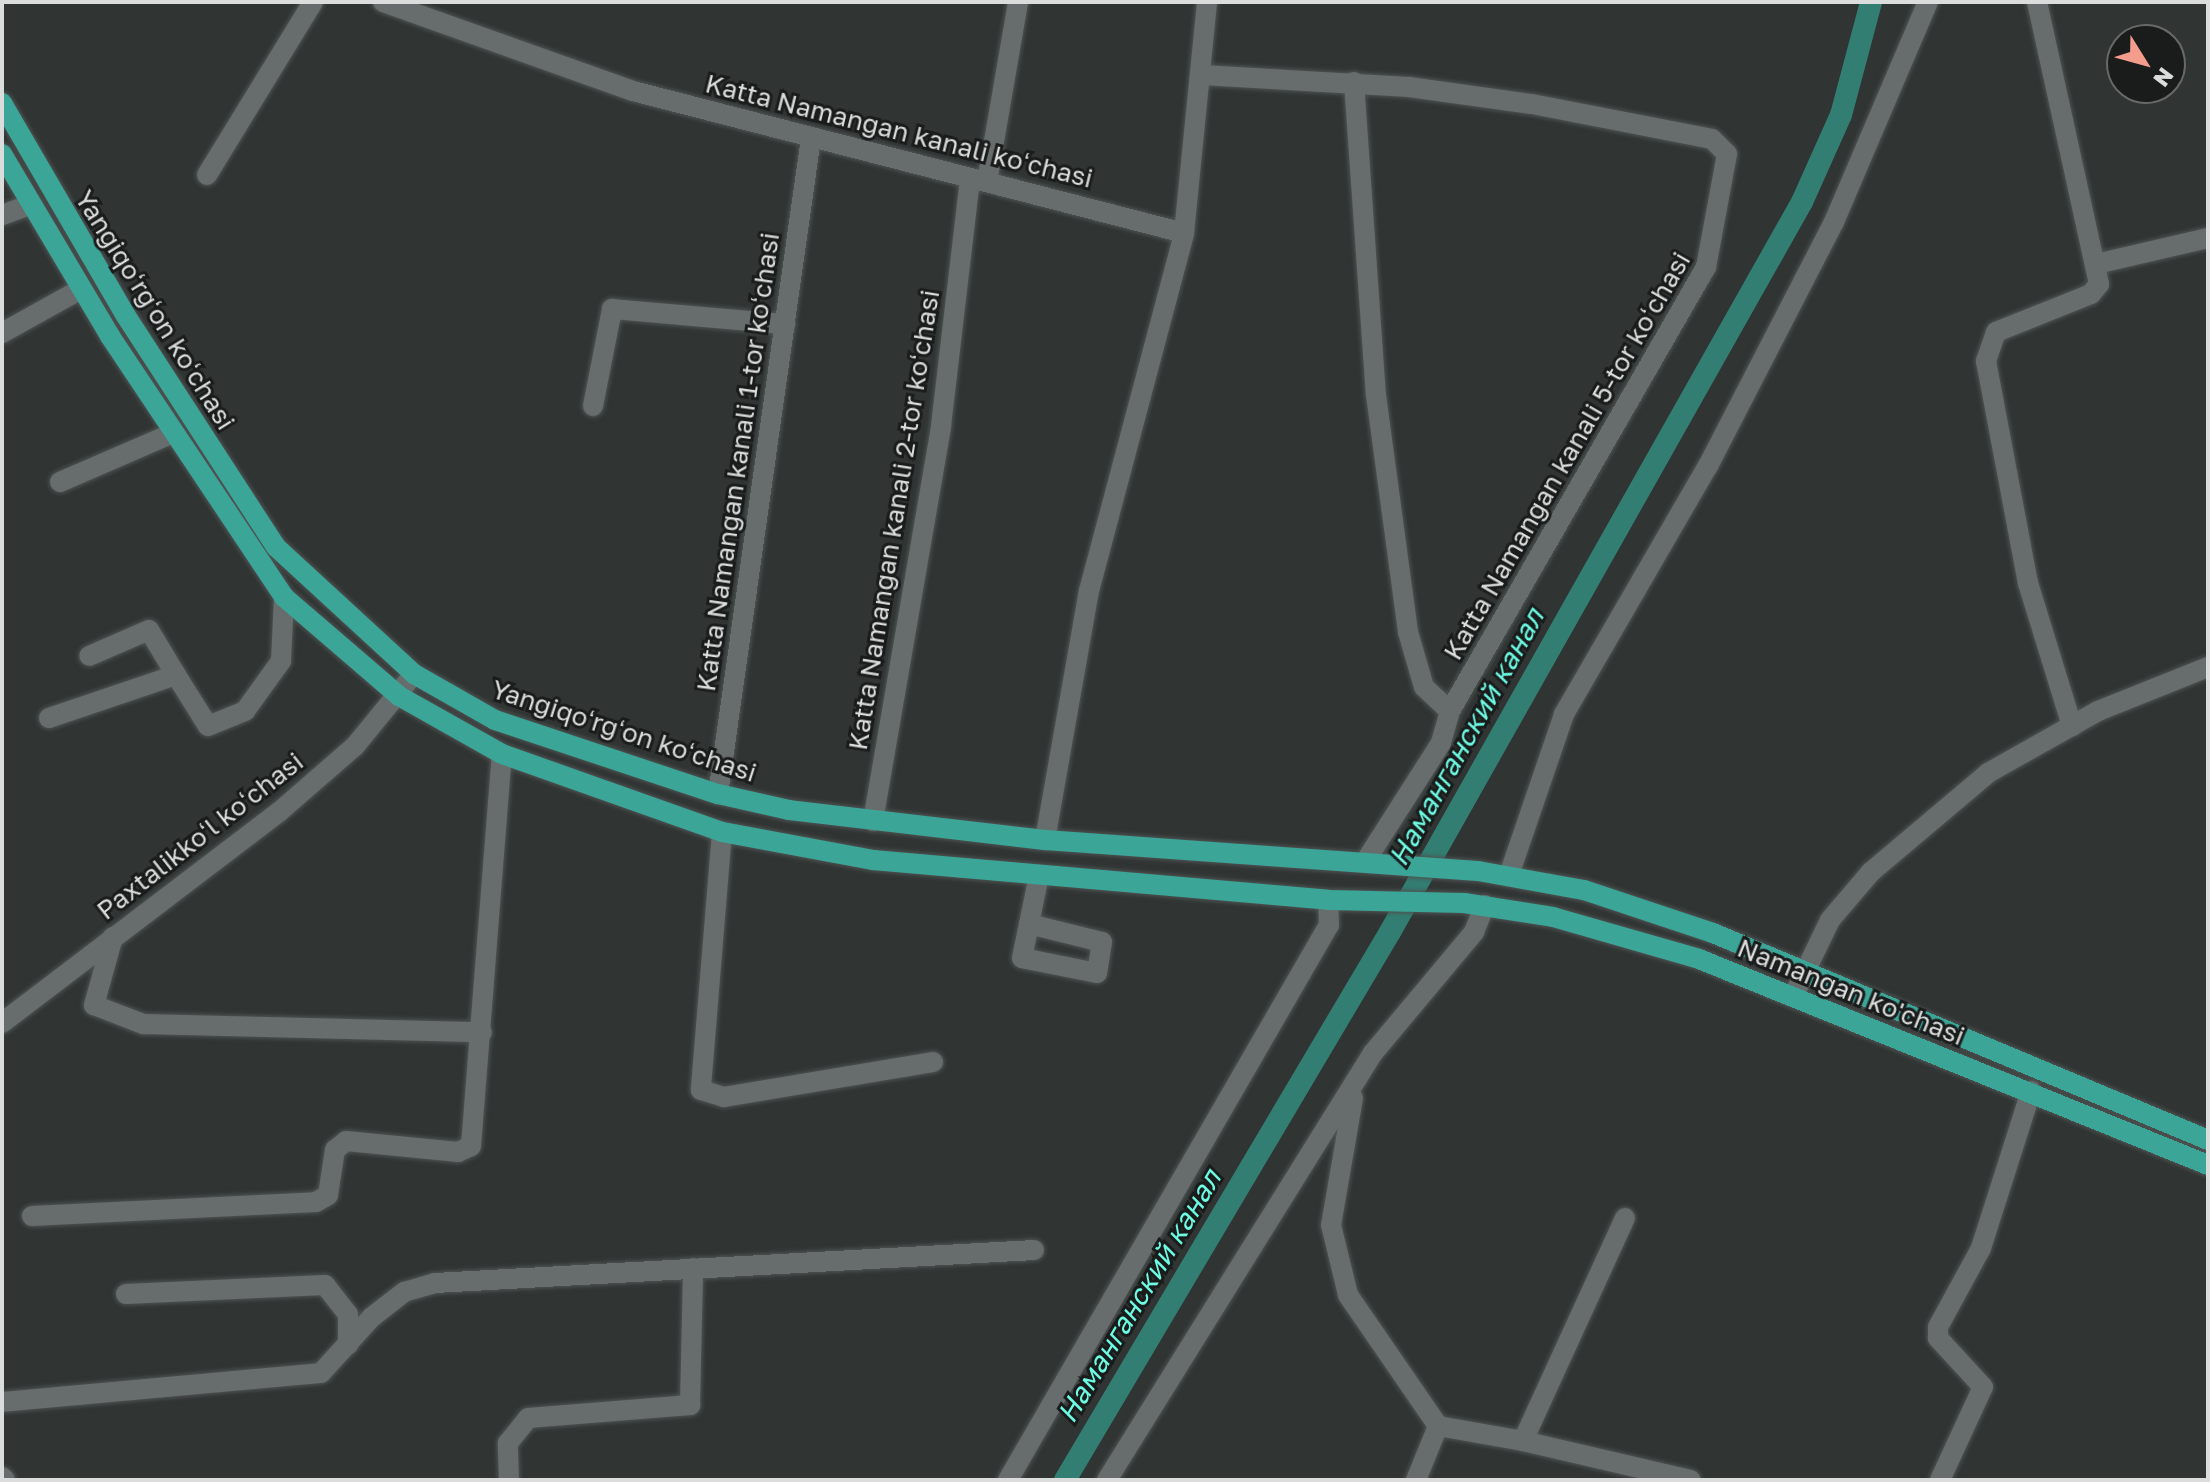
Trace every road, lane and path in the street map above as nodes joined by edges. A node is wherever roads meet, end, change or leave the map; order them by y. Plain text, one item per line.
1 (313, 2) edge
2 (383, 2) edge
3 (1018, 2) edge
4 (1207, 2) edge
5 (1928, 2) edge
6 (2037, 2) edge
7 (1202, 75) junction
8 (1354, 82) junction
9 (2, 103) edge
10 (811, 138) junction
11 (2, 154) edge
12 (207, 175) dead end
13 (979, 180) junction
14 (30, 205) junction
15 (2, 215) edge
16 (1184, 233) junction
17 (2208, 238) edge
18 (2096, 264) junction
19 (81, 289) junction
20 (785, 324) junction
21 (2, 333) edge
22 (593, 406) dead end
23 (173, 433) junction
24 (60, 482) dead end
25 (284, 597) junction
26 (89, 656) dead end
27 (2208, 667) edge
28 (414, 674) junction
29 (176, 675) junction
30 (399, 696) junction
31 (1450, 711) junction
32 (49, 718) dead end
33 (2072, 726) junction
34 (502, 754) junction
35 (718, 794) junction
36 (873, 821) junction
37 (722, 832) junction
38 (1045, 840) junction
39 (1365, 862) junction
40 (1478, 871) joint
41 (1039, 875) junction
42 (1509, 875) junction
43 (1328, 900) junction
44 (1373, 900) joint
45 (1475, 904) junction
46 (1029, 924) dead end
47 (113, 937) junction
48 (1805, 971) junction
49 (1793, 997) junction
50 (2, 1023) edge
51 (482, 1032) junction
52 (933, 1062) dead end
53 (1355, 1086) junction
54 (2031, 1091) junction
55 (2208, 1140) edge
56 (2208, 1165) edge
57 (32, 1216) dead end
58 (1625, 1218) dead end
59 (1034, 1250) dead end
60 (693, 1268) junction
61 (126, 1294) dead end
62 (348, 1345) junction
63 (2, 1402) edge
64 (1438, 1426) junction
65 (1523, 1441) junction
66 (509, 1480) edge
67 (1008, 1480) edge
68 (1107, 1480) edge
69 (1416, 1480) edge
70 (1691, 1480) edge
71 (1940, 1480) edge

1 - 12 street
2 - 10 street, Katta Namangan kanali koʻchasi
3 - 13 street, Katta Namangan kanali 2-tor koʻchasi
4 - 7 street
5 - 42 street
6 - 18 street
7 - 8 street, Katta Namangan kanali 5-tor koʻchasi
7 - 16 street
8 - 31 street
8 - 31 street, Katta Namangan kanali 5-tor koʻchasi
9 - 28 main road, Yangiqoʻrgʻon koʻchasi
10 - 13 street, Katta Namangan kanali koʻchasi
10 - 20 street, Katta Namangan kanali 1-tor koʻchasi
11 - 14 main road, Yangiqoʻrgʻon koʻchasi
13 - 16 street, Katta Namangan kanali koʻchasi
13 - 36 street, Katta Namangan kanali 2-tor koʻchasi
14 - 15 street
14 - 19 main road, Yangiqoʻrgʻon koʻchasi
16 - 38 street
17 - 18 street
18 - 33 street
19 - 21 street
19 - 23 main road, Yangiqoʻrgʻon koʻchasi
20 - 22 street
20 - 35 street, Katta Namangan kanali 1-tor koʻchasi
23 - 24 street
23 - 25 main road, Yangiqoʻrgʻon koʻchasi
25 - 29 street
25 - 30 main road, Yangiqoʻrgʻon koʻchasi
26 - 29 street
27 - 33 street
28 - 30 street, Paxtalikkoʻl koʻchasi
28 - 35 main road, Yangiqoʻrgʻon koʻchasi
29 - 32 street
30 - 34 main road, Yangiqoʻrgʻon koʻchasi
30 - 47 street, Paxtalikkoʻl koʻchasi
31 - 39 street, Katta Namangan kanali 5-tor koʻchasi
33 - 48 street
34 - 37 main road, Yangiqoʻrgʻon koʻchasi
34 - 51 street
35 - 36 main road, Yangiqoʻrgʻon koʻchasi
36 - 38 main road, Yangiqoʻrgʻon koʻchasi
37 - 41 main road, Yangiqoʻrgʻon koʻchasi
37 - 52 street
38 - 39 main road, Yangiqoʻrgʻon koʻchasi
39 - 40 main road, Yangiqoʻrgʻon koʻchasi
40 - 42 main road, Namangan ko'chasi
41 - 43 main road, Yangiqoʻrgʻon koʻchasi
41 - 46 street
42 - 48 main road, Namangan ko'chasi
43 - 44 main road, Yangiqoʻrgʻon koʻchasi
43 - 67 street
44 - 45 main road, Namangan ko'chasi
45 - 49 main road, Namangan ko'chasi
45 - 53 street
47 - 50 street, Paxtalikkoʻl koʻchasi
47 - 51 street
48 - 49 street
48 - 55 main road, Namangan ko'chasi
49 - 54 main road, Namangan ko'chasi
51 - 57 street
53 - 64 street
53 - 68 street
54 - 56 main road, Namangan ko'chasi
54 - 71 street
58 - 65 street
59 - 60 street
60 - 62 street
60 - 66 street
61 - 62 street
62 - 63 street
64 - 65 street
64 - 69 street
65 - 70 street

